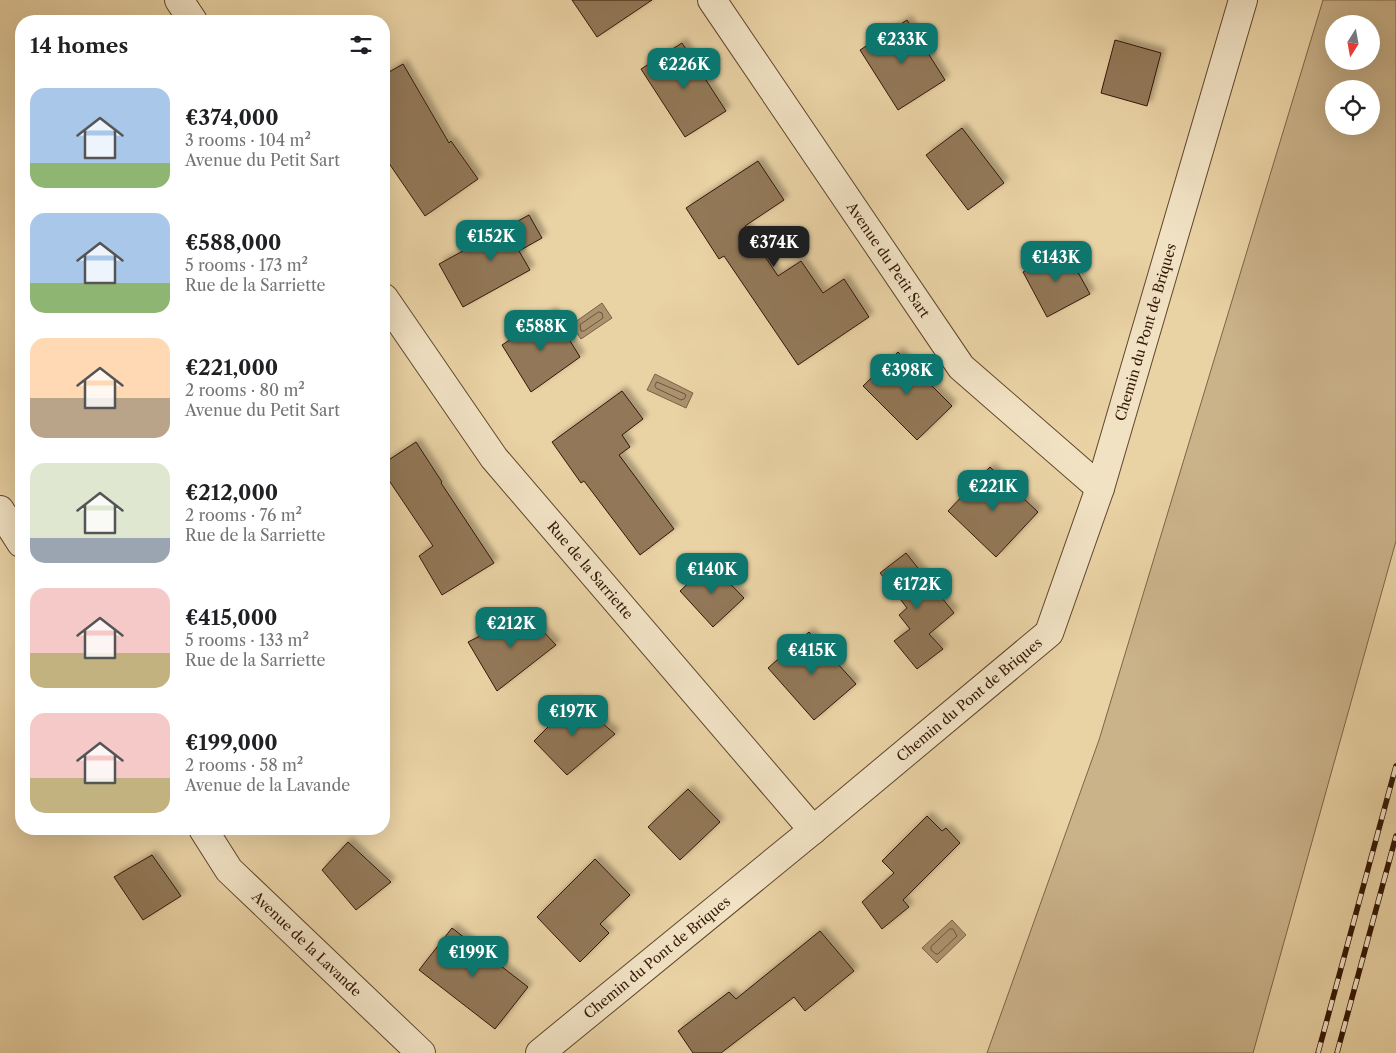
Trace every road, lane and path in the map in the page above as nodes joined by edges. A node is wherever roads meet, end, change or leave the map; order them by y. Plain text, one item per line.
1 (179, 0) edge
2 (712, 0) edge
3 (1243, 0) edge
4 (190, 15) edge
5 (390, 307) edge
6 (1100, 488) junction
7 (0, 510) edge
8 (15, 534) edge
9 (812, 830) junction
10 (207, 835) edge
11 (421, 1053) edge
12 (540, 1053) edge

1 - 4 street
2 - 6 street, Avenue du Petit Sart
3 - 6 street, Chemin du Pont de Briques
5 - 9 street, Rue de la Sarriette
6 - 9 street, Chemin du Pont de Briques
7 - 8 street
9 - 12 street, Chemin du Pont de Briques
10 - 11 street, Avenue de la Lavande

